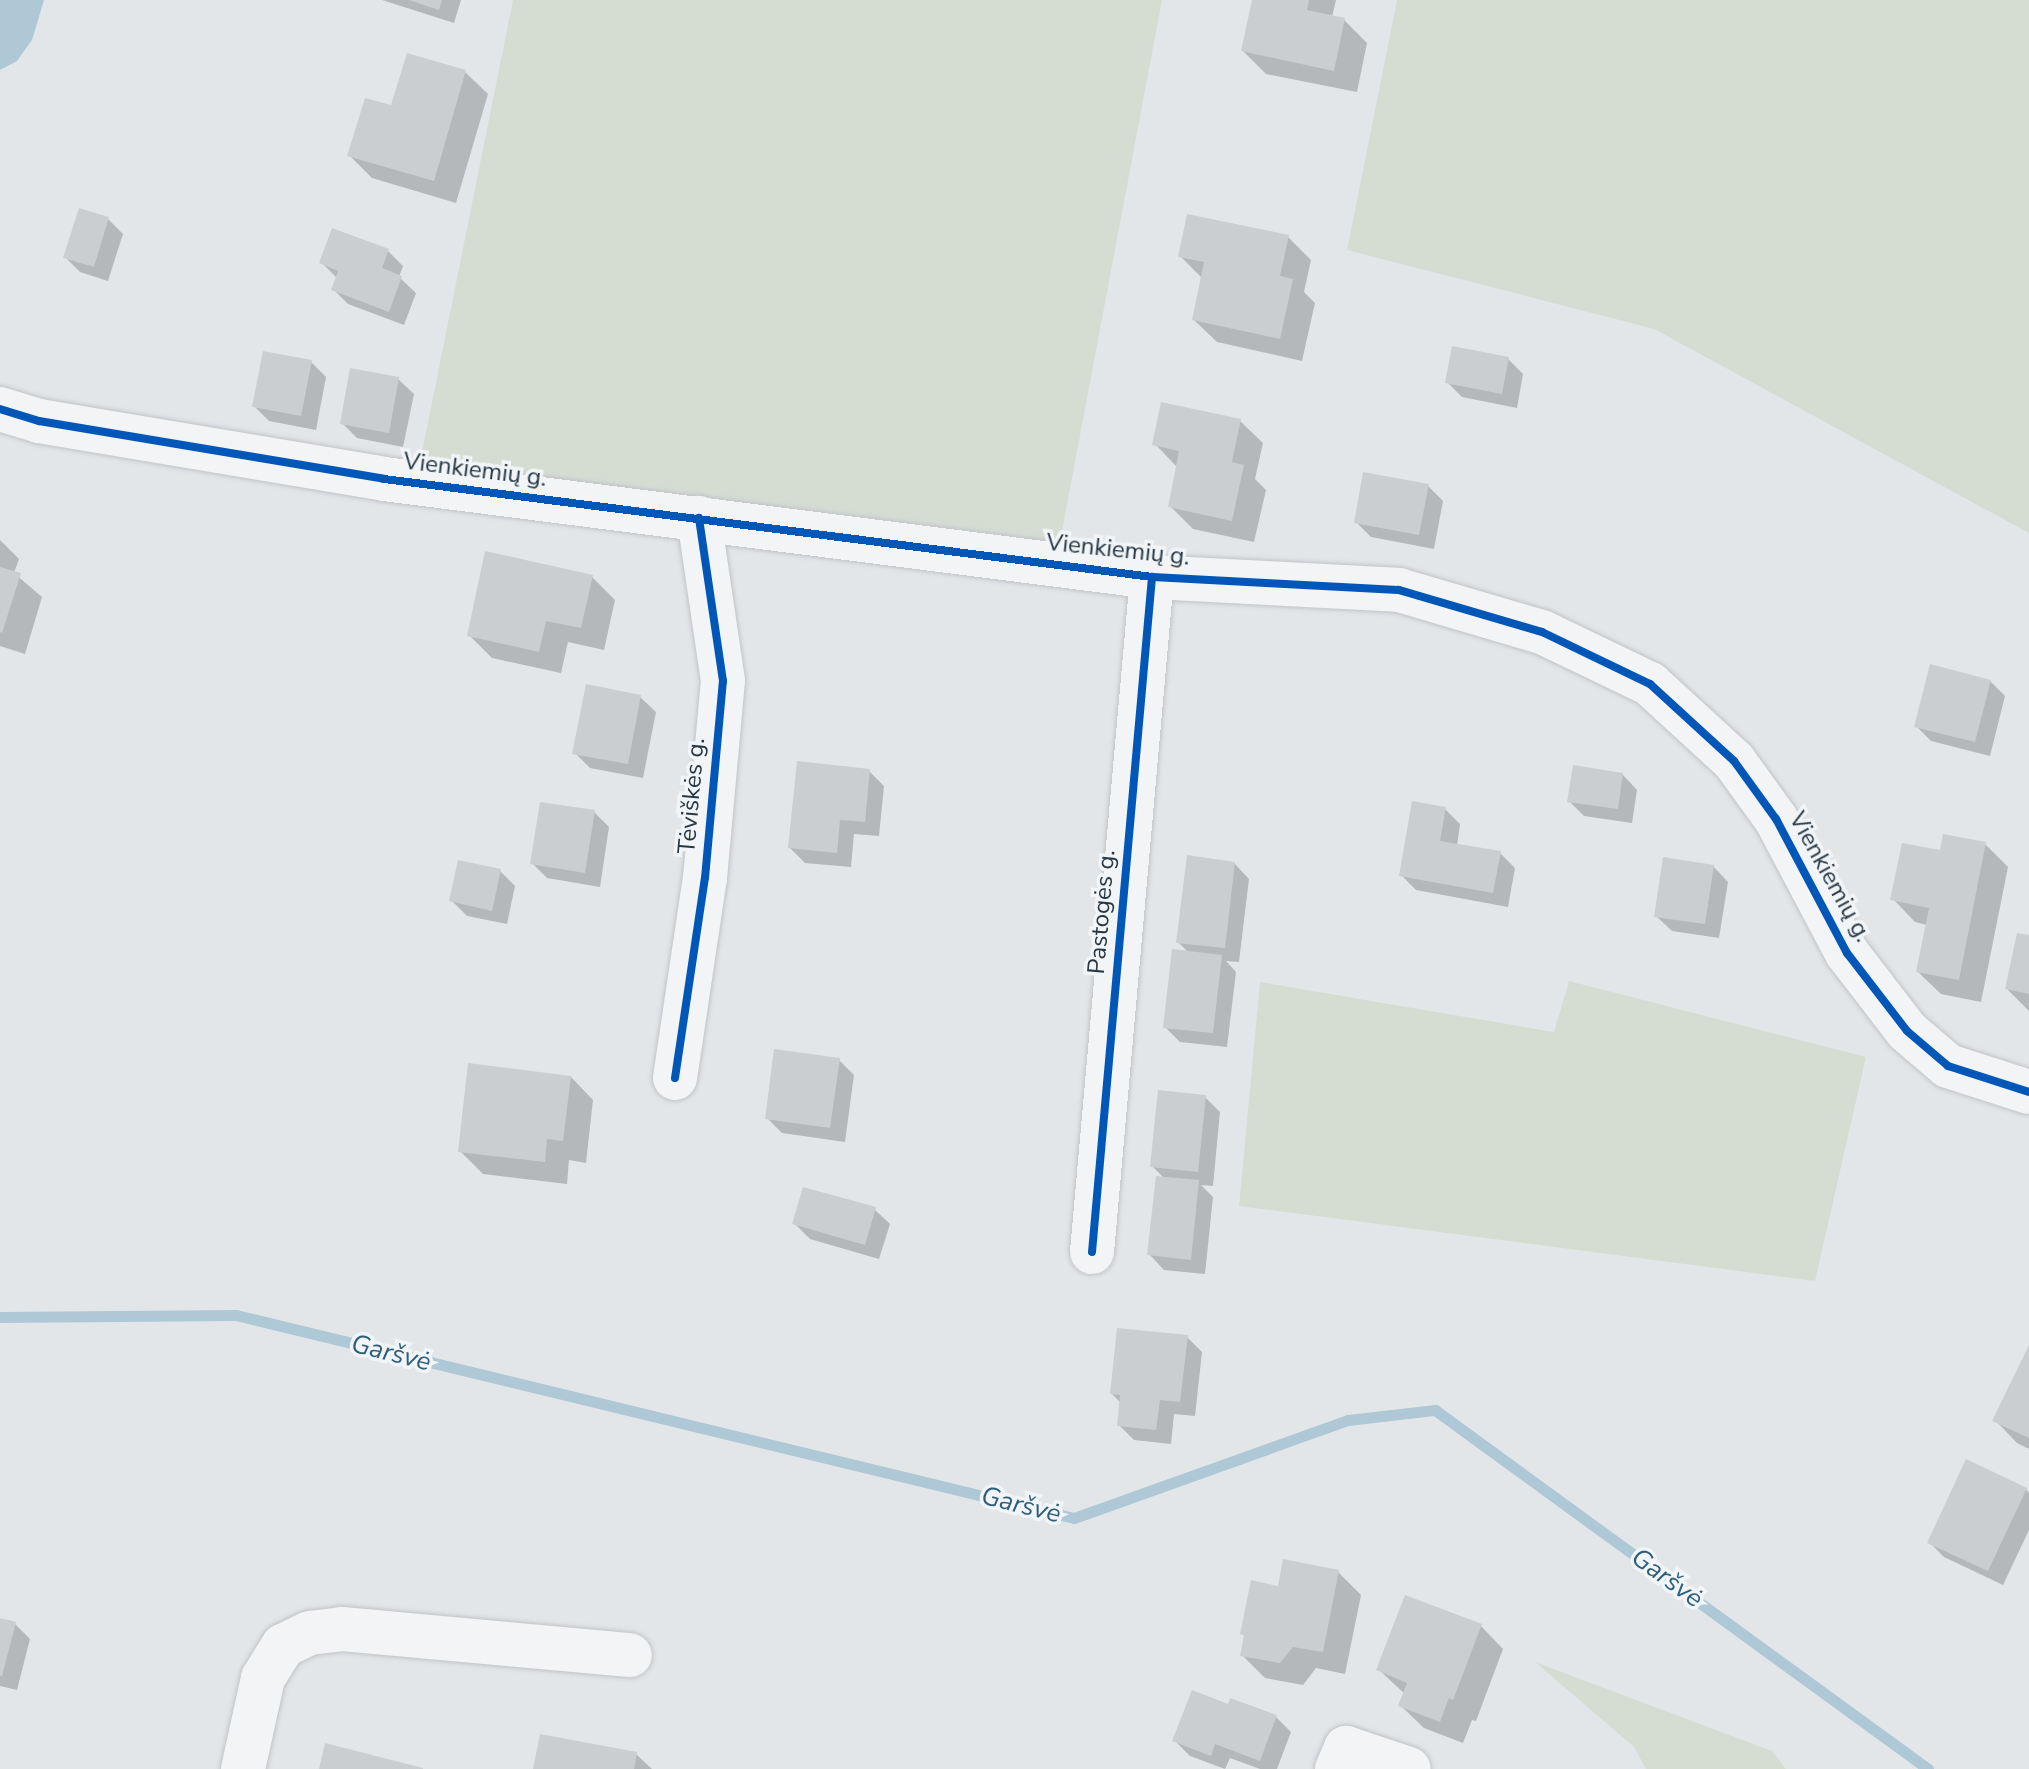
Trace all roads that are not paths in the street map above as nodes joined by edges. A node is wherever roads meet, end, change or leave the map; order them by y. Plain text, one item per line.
1 (0, 409) edge
2 (699, 518) junction
3 (1152, 577) junction
4 (675, 1078) dead end
5 (2029, 1092) edge
6 (1092, 1252) dead end
7 (630, 1655) dead end
8 (243, 1769) edge
9 (1337, 1769) edge
10 (1409, 1769) edge

1 - 2 street, Vienkiemių g.
2 - 3 street, Vienkiemių g.
2 - 4 street, Tėviškės g.
3 - 5 street, Vienkiemių g.
3 - 6 street, Pastogės g.
7 - 8 street
9 - 10 street

